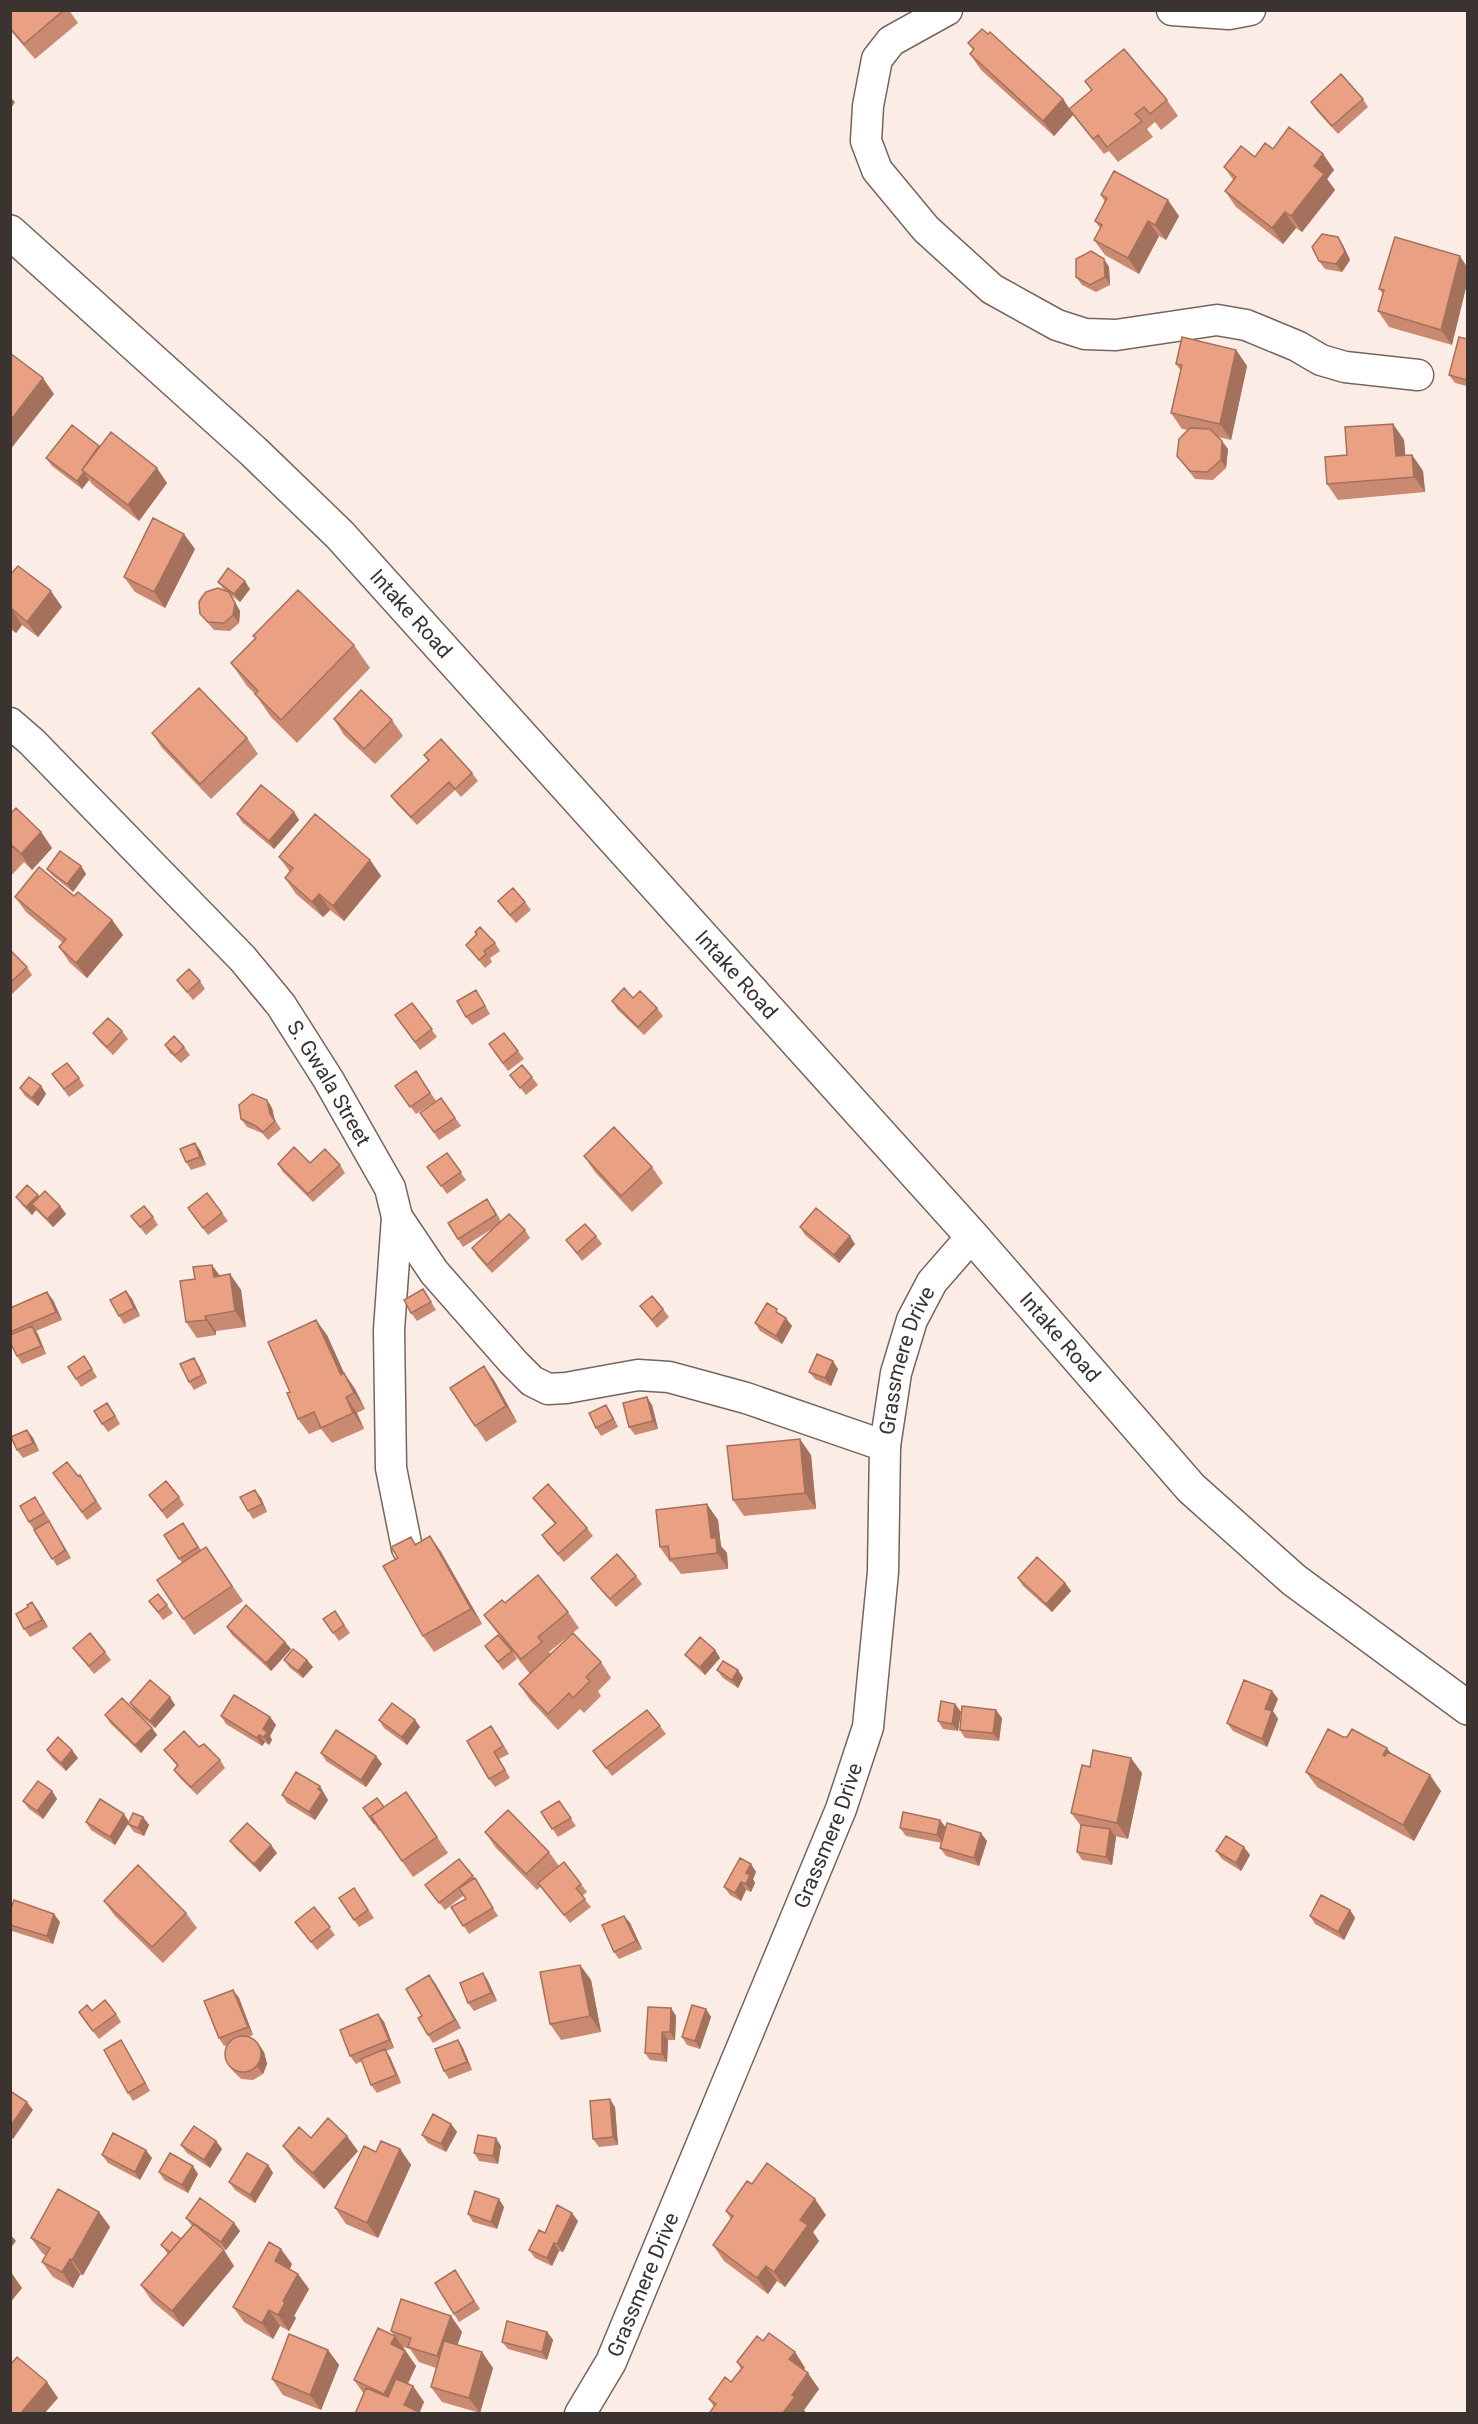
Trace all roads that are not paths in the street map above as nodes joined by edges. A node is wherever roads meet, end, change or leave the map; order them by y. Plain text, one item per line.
1 (947, 10) edge
2 (1172, 10) edge
3 (1250, 10) edge
4 (10, 232) edge
5 (1418, 375) dead end
6 (10, 723) edge
7 (397, 1217) junction
8 (972, 1236) junction
9 (885, 1446) junction
10 (407, 1548) edge
11 (1467, 1708) edge
12 (580, 2414) edge

1 - 5 street
2 - 3 street
4 - 8 street, Intake Road
6 - 7 street, S. Gwala Street
7 - 9 street
7 - 10 street, S. Gwala Street
8 - 9 street, Grassmere Drive
8 - 11 street, Intake Road
9 - 12 street, Grassmere Drive

